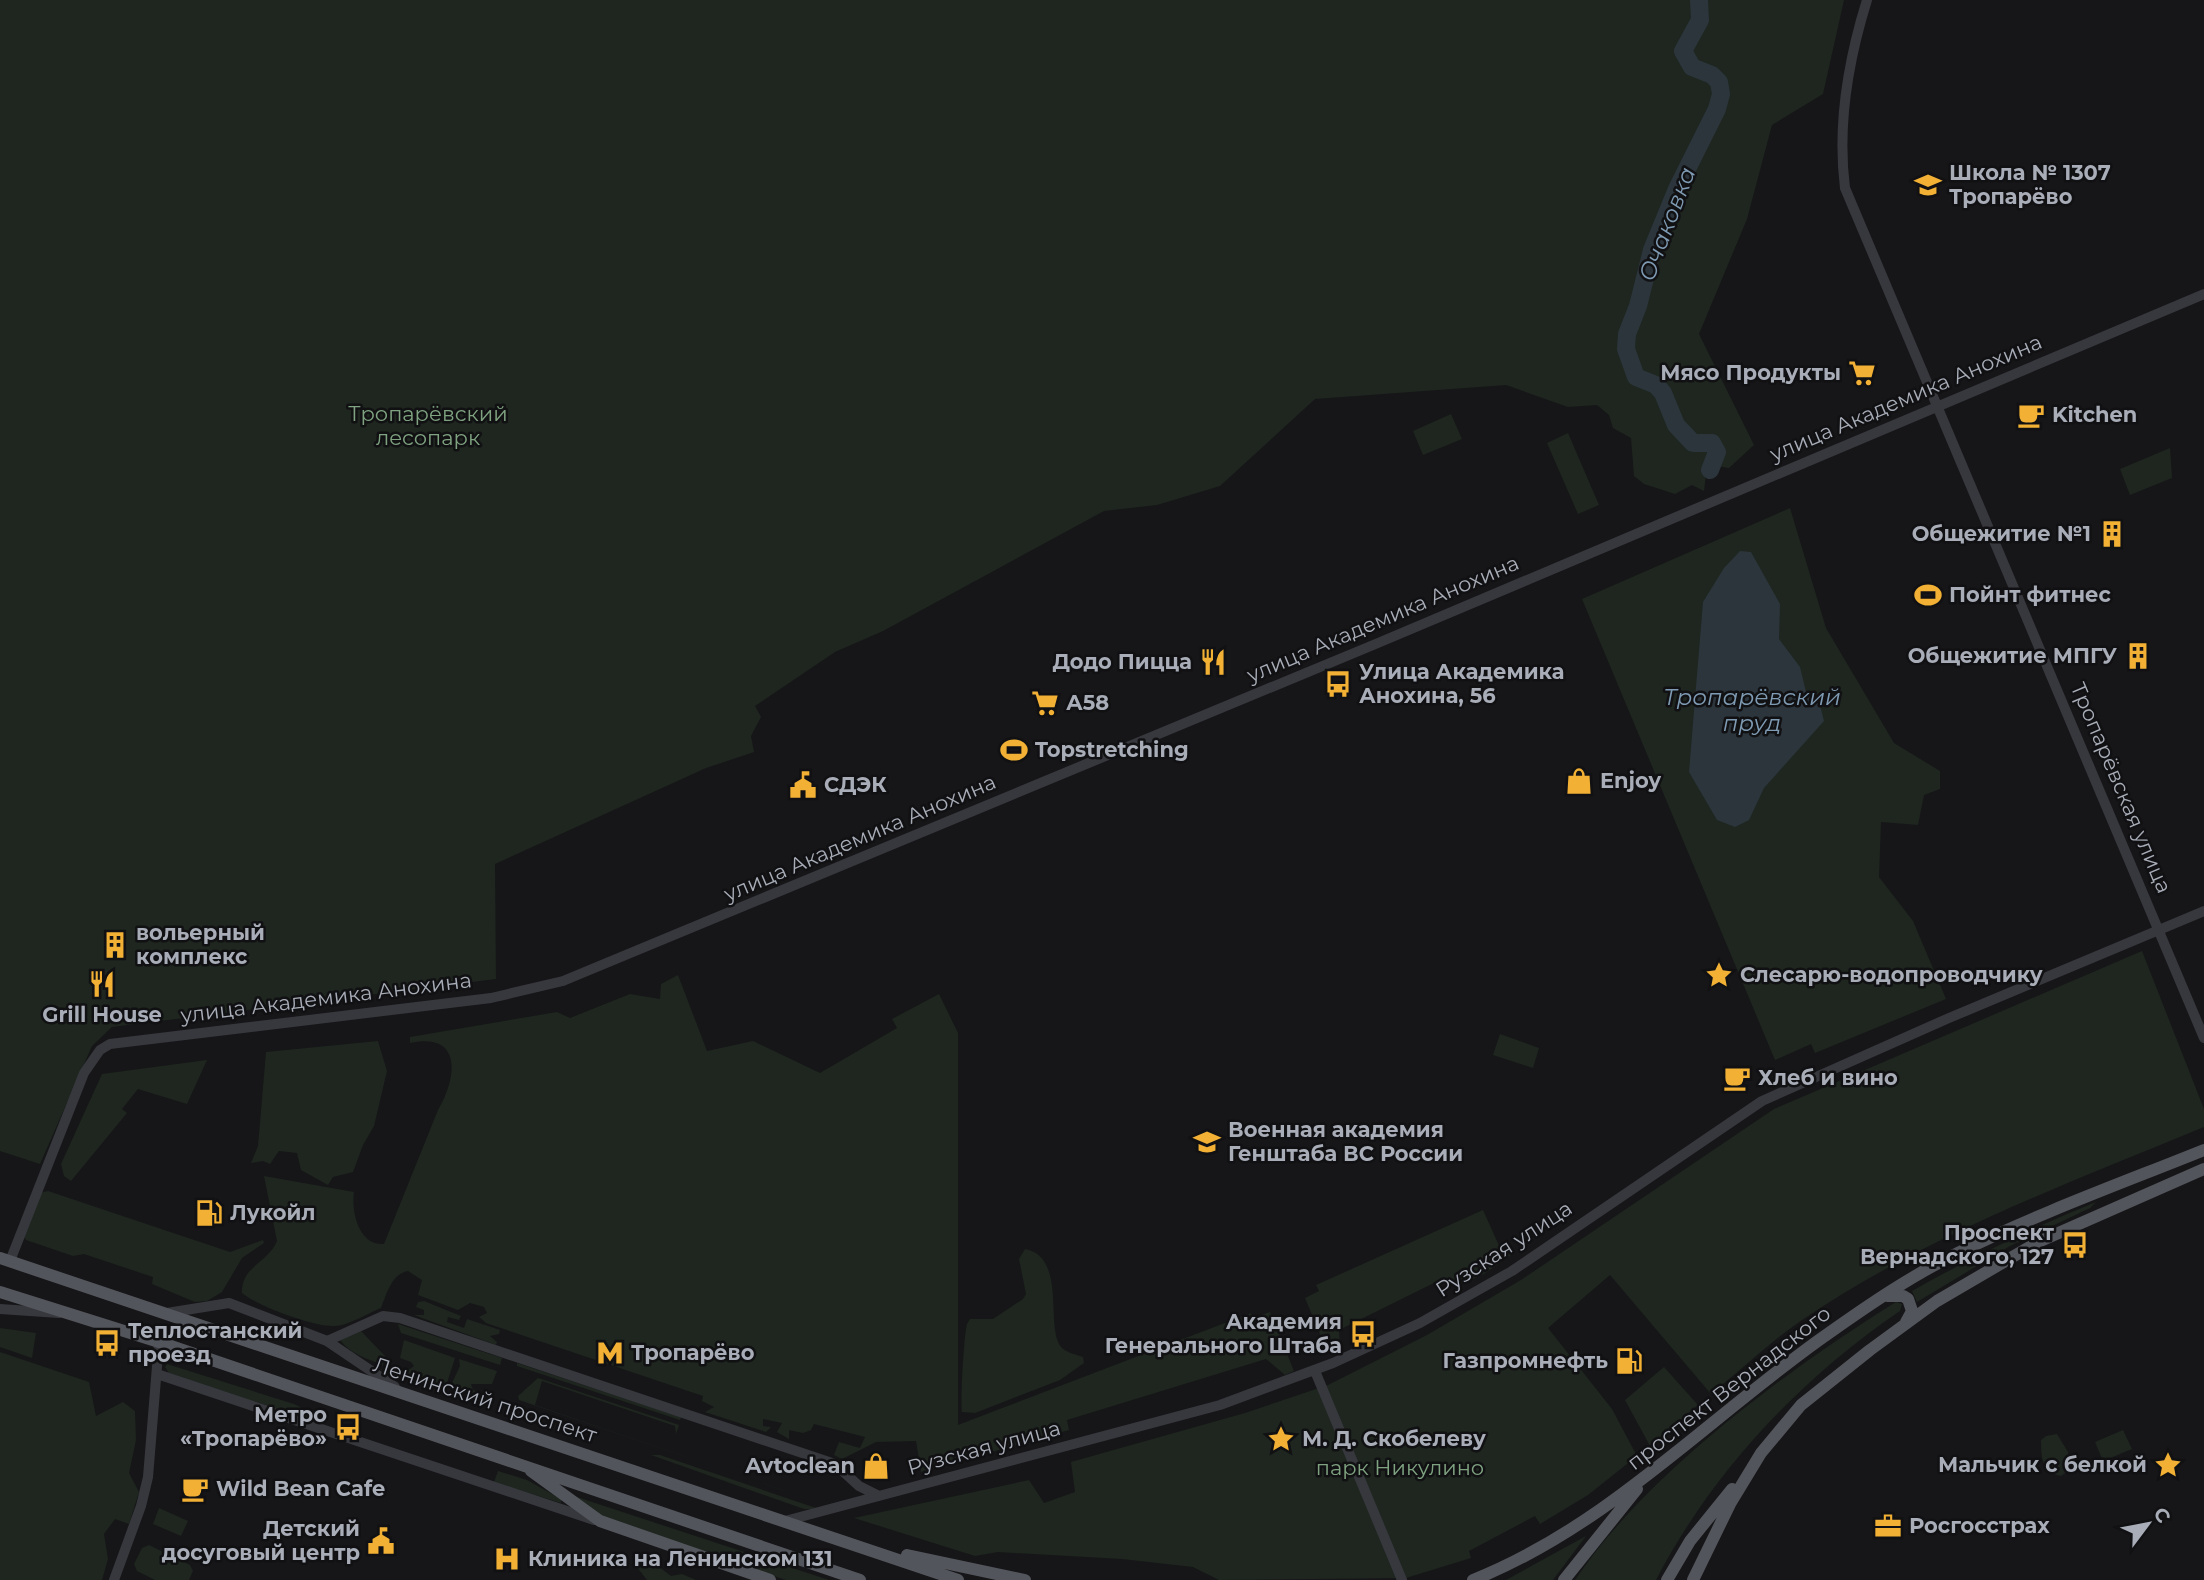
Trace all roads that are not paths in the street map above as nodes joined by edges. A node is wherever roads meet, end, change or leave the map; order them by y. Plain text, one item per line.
1 (1867, 0) edge
2 (2204, 294) edge
3 (1937, 407) junction
4 (2204, 911) edge
5 (2159, 930) junction
6 (2204, 1038) edge
7 (2204, 1150) edge
8 (2204, 1169) edge
9 (5, 1260) edge
10 (0, 1293) edge
11 (1883, 1297) junction
12 (0, 1310) edge
13 (167, 1313) junction
14 (71, 1314) junction
15 (1903, 1325) junction
16 (327, 1341) junction
17 (159, 1342) junction
18 (1315, 1371) junction
19 (157, 1374) junction
20 (407, 1395) junction
21 (1761, 1453) junction
22 (521, 1464) junction
23 (1654, 1471) junction
24 (880, 1496) junction
25 (600, 1521) junction
26 (785, 1521) junction
27 (859, 1545) junction
28 (114, 1580) edge
29 (770, 1580) edge
30 (860, 1580) edge
31 (958, 1580) edge
32 (1025, 1580) edge
33 (1402, 1580) edge
34 (1473, 1580) edge
35 (1564, 1580) edge
36 (1667, 1580) edge
37 (1693, 1580) edge

1 - 3 street, Тропарёвская улица
2 - 3 street, улица Академика Анохина
3 - 5 street, Тропарёвская улица
3 - 9 street, улица Академика Анохина
4 - 5 street, Рузская улица
5 - 6 street, Тропарёвская улица
5 - 18 street, Рузская улица
7 - 11 main road, проспект Вернадского
8 - 15 main road
9 - 13 main road, Ленинский проспект
10 - 14 main road
11 - 15 main road
11 - 23 main road, проспект Вернадского
12 - 14 street
13 - 16 street
13 - 20 main road, Ленинский проспект
14 - 17 main road
15 - 21 main road
16 - 20 street
16 - 24 street
17 - 19 street
17 - 22 main road
18 - 24 street, Рузская улица
18 - 33 street
19 - 25 street
19 - 28 street
20 - 26 main road, Ленинский проспект
21 - 36 main road
21 - 37 main road
22 - 25 main road
22 - 30 main road
23 - 34 main road, проспект Вернадского
23 - 35 main road
24 - 26 street, Рузская улица
25 - 29 main road
26 - 27 main road, Ленинский проспект
27 - 31 main road, Ленинский проспект
27 - 32 main road

